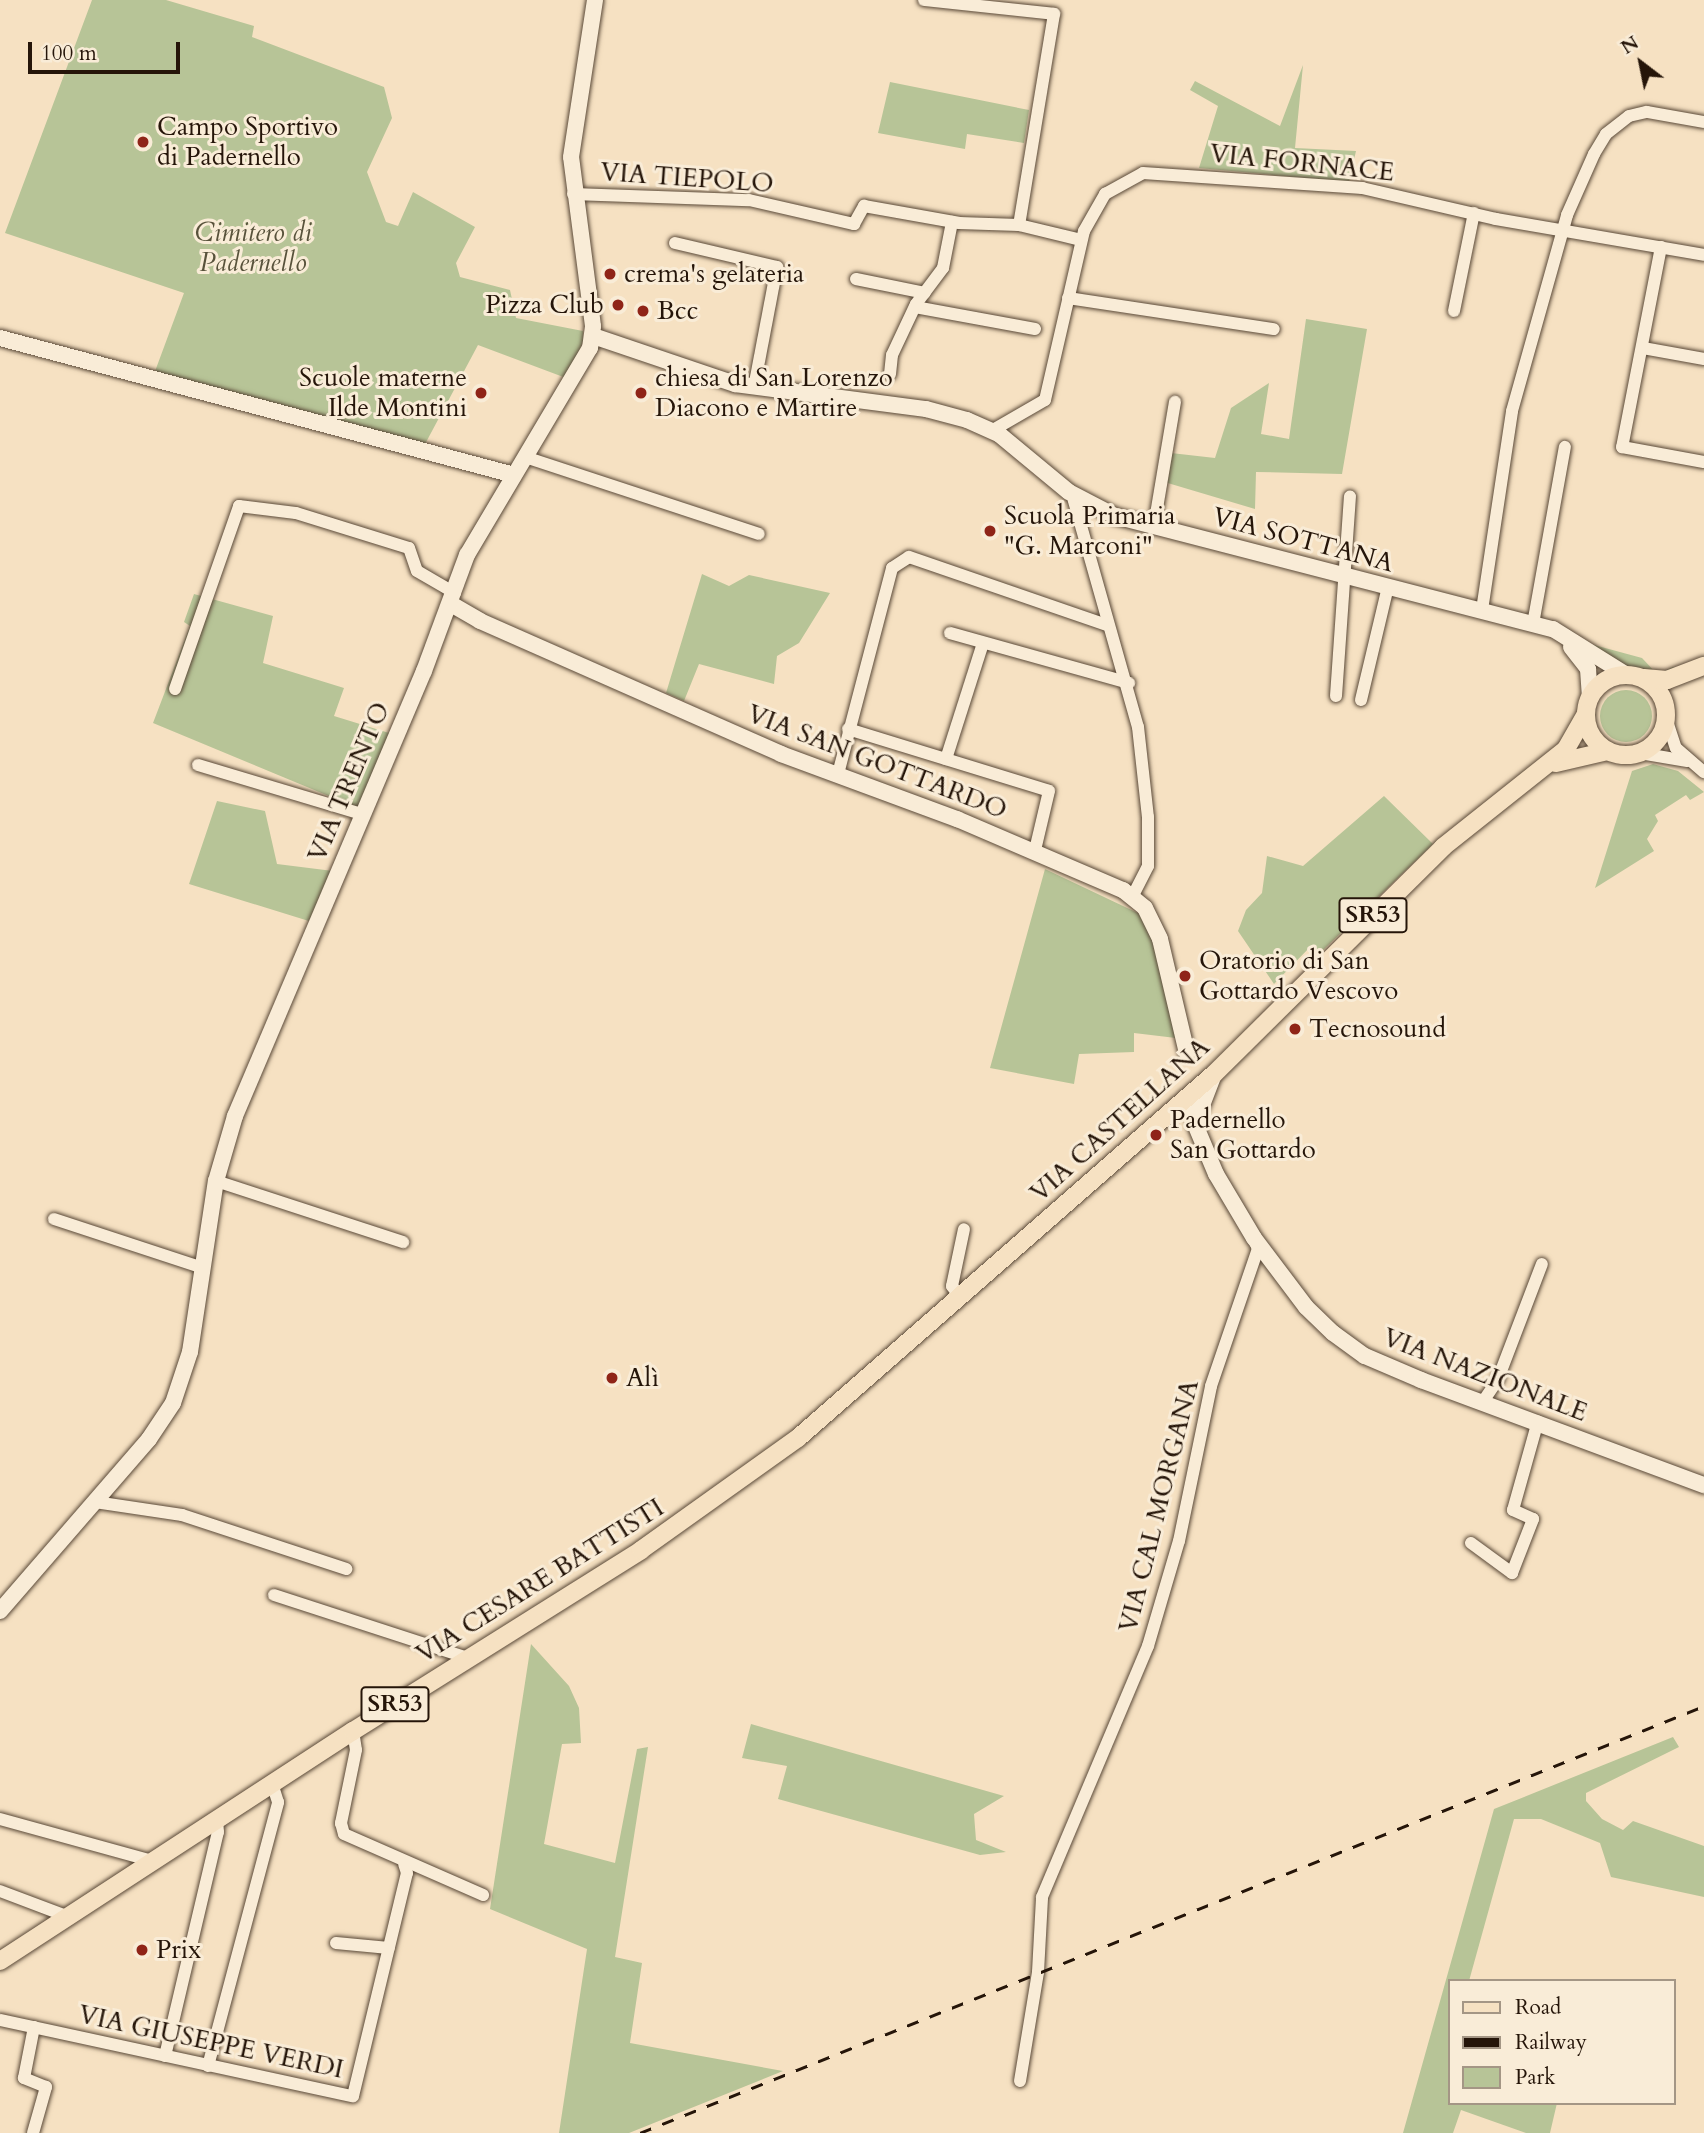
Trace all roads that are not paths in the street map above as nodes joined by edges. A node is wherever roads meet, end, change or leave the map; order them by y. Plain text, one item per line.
1 (596, 0) edge
2 (924, 0) edge
3 (1704, 122) edge
4 (573, 194) junction
5 (1474, 213) junction
6 (952, 222) junction
7 (1019, 225) junction
8 (1563, 230) junction
9 (1081, 240) junction
10 (675, 243) dead end
11 (1661, 247) junction
12 (1704, 256) edge
13 (856, 279) dead end
14 (925, 293) junction
15 (1068, 298) junction
16 (915, 307) junction
17 (1454, 311) dead end
18 (1274, 328) dead end
19 (1035, 329) dead end
20 (593, 337) junction
21 (0, 338) edge
22 (1643, 348) junction
23 (1704, 359) edge
24 (890, 374) dead end
25 (754, 388) junction
26 (1175, 402) dead end
27 (993, 430) junction
28 (1565, 447) dead end
29 (525, 457) junction
30 (1704, 462) edge
31 (514, 475) junction
32 (1072, 494) junction
33 (1350, 496) dead end
34 (1154, 526) junction
35 (759, 534) dead end
36 (1343, 575) junction
37 (1388, 587) junction
38 (453, 598) junction
39 (1482, 610) junction
40 (1535, 624) junction
41 (1106, 625) junction
42 (950, 633) dead end
43 (983, 642) junction
44 (1704, 666) edge
45 (1633, 676) junction
46 (1129, 683) junction
47 (175, 689) dead end
48 (1336, 696) dead end
49 (1362, 700) dead end
50 (1588, 705) junction
51 (1667, 719) junction
52 (848, 729) junction
53 (1608, 751) junction
54 (1640, 753) junction
55 (946, 759) junction
56 (198, 765) dead end
57 (1543, 769) junction
58 (1700, 769) edge
59 (838, 774) junction
60 (361, 814) junction
61 (1035, 850) junction
62 (1132, 898) junction
63 (1187, 1053) dead end
64 (1213, 1074) junction
65 (1184, 1100) junction
66 (1195, 1124) junction
67 (216, 1181) junction
68 (54, 1219) dead end
69 (964, 1229) dead end
70 (1254, 1238) junction
71 (402, 1242) dead end
72 (1542, 1264) dead end
73 (203, 1268) junction
74 (961, 1298) junction
75 (1484, 1400) junction
76 (821, 1419) joint
77 (1538, 1421) junction
78 (1704, 1485) edge
79 (95, 1502) junction
80 (1471, 1543) dead end
81 (346, 1569) dead end
82 (274, 1595) dead end
83 (0, 1611) edge
84 (468, 1658) junction
85 (353, 1731) junction
86 (272, 1784) junction
87 (0, 1819) edge
88 (217, 1820) junction
89 (153, 1861) junction
90 (404, 1864) junction
91 (0, 1891) edge
92 (483, 1895) dead end
93 (69, 1917) junction
94 (336, 1943) dead end
95 (389, 1948) junction
96 (0, 1961) edge
97 (0, 2020) edge
98 (34, 2027) junction
99 (165, 2056) junction
100 (208, 2066) junction
101 (1020, 2081) dead end
102 (33, 2133) edge

1 - 4 street
2 - 7 street
3 - 8 street
4 - 6 street, VIA TIEPOLO
4 - 20 street
5 - 8 street, VIA FORNACE
5 - 9 street, VIA FORNACE
5 - 17 street
6 - 7 street, VIA TIEPOLO
6 - 14 street
7 - 9 street, VIA TIEPOLO
8 - 11 street, VIA FORNACE
8 - 39 street
9 - 15 street, VIA FORNACE
10 - 25 street
11 - 12 street, VIA FORNACE
11 - 22 street
13 - 14 street
14 - 16 street
15 - 18 street
15 - 27 street, VIA FORNACE
16 - 19 street
16 - 24 street
20 - 25 street, VIA SOTTANA
20 - 29 street, VIA TRENTO
21 - 31 street
22 - 23 street
22 - 30 street
25 - 27 street, VIA SOTTANA
26 - 34 street
27 - 32 street, VIA SOTTANA
28 - 40 street
29 - 31 street, VIA TRENTO
29 - 35 street
31 - 38 street, VIA TRENTO
32 - 34 street, VIA SOTTANA
32 - 41 street
33 - 36 street
34 - 36 street, VIA SOTTANA
36 - 37 street, VIA SOTTANA
36 - 48 street
37 - 39 street, VIA SOTTANA
37 - 49 street
38 - 47 street
38 - 59 street, VIA SAN GOTTARDO
38 - 60 street, VIA TRENTO
39 - 40 street, VIA SOTTANA
40 - 45 street, VIA SOTTANA
40 - 50 street, VIA SOTTANA
41 - 46 street
41 - 52 street
42 - 43 street
43 - 46 street
43 - 55 street
44 - 45 main road, SR53
44 - 51 main road, SR53
45 - 50 main road, SR53
45 - 51 main road
46 - 62 street
50 - 53 main road
50 - 57 main road, VIA CASTELLANA / SR53
51 - 54 main road, SR53
51 - 58 street
52 - 55 street
52 - 59 street
53 - 54 main road, SR53
53 - 57 main road, VIA CASTELLANA / SR53
54 - 58 street
55 - 61 street
56 - 60 street
57 - 64 main road, VIA CASTELLANA / SR53
59 - 61 street, VIA SAN GOTTARDO
60 - 67 street, VIA TRENTO
61 - 62 street, VIA SAN GOTTARDO
62 - 63 street, VIA SAN GOTTARDO
64 - 65 main road, VIA CASTELLANA / SR53
64 - 66 street
65 - 66 street, VIA NAZIONALE
65 - 74 main road, VIA CASTELLANA / SR53
66 - 70 street, VIA NAZIONALE
67 - 71 street
67 - 73 street, VIA TRENTO
68 - 73 street
69 - 74 street
70 - 75 street, VIA NAZIONALE
70 - 101 street, VIA CAL MORGANA
72 - 75 street
73 - 79 street, VIA TRENTO
74 - 76 main road, VIA CASTELLANA / SR53
75 - 77 street, VIA NAZIONALE
76 - 84 main road, VIA CESARE BATTISTI / SR53
77 - 78 street, VIA NAZIONALE
77 - 80 street
79 - 81 street
79 - 83 street, VIA TRENTO
82 - 84 street
84 - 85 main road, VIA CESARE BATTISTI / SR53
85 - 86 main road, VIA CESARE BATTISTI / SR53
85 - 90 street
86 - 88 main road, VIA CESARE BATTISTI / SR53
86 - 100 street
87 - 89 street
88 - 89 main road, VIA CESARE BATTISTI / SR53
88 - 99 street
89 - 93 main road, VIA CESARE BATTISTI / SR53
90 - 92 street
90 - 95 street, VIA GIUSEPPE VERDI
91 - 93 street
93 - 96 main road, VIA CESARE BATTISTI / SR53
94 - 95 street
95 - 100 street, VIA GIUSEPPE VERDI
97 - 98 street, VIA GIUSEPPE VERDI
98 - 99 street, VIA GIUSEPPE VERDI
98 - 102 street
99 - 100 street, VIA GIUSEPPE VERDI

